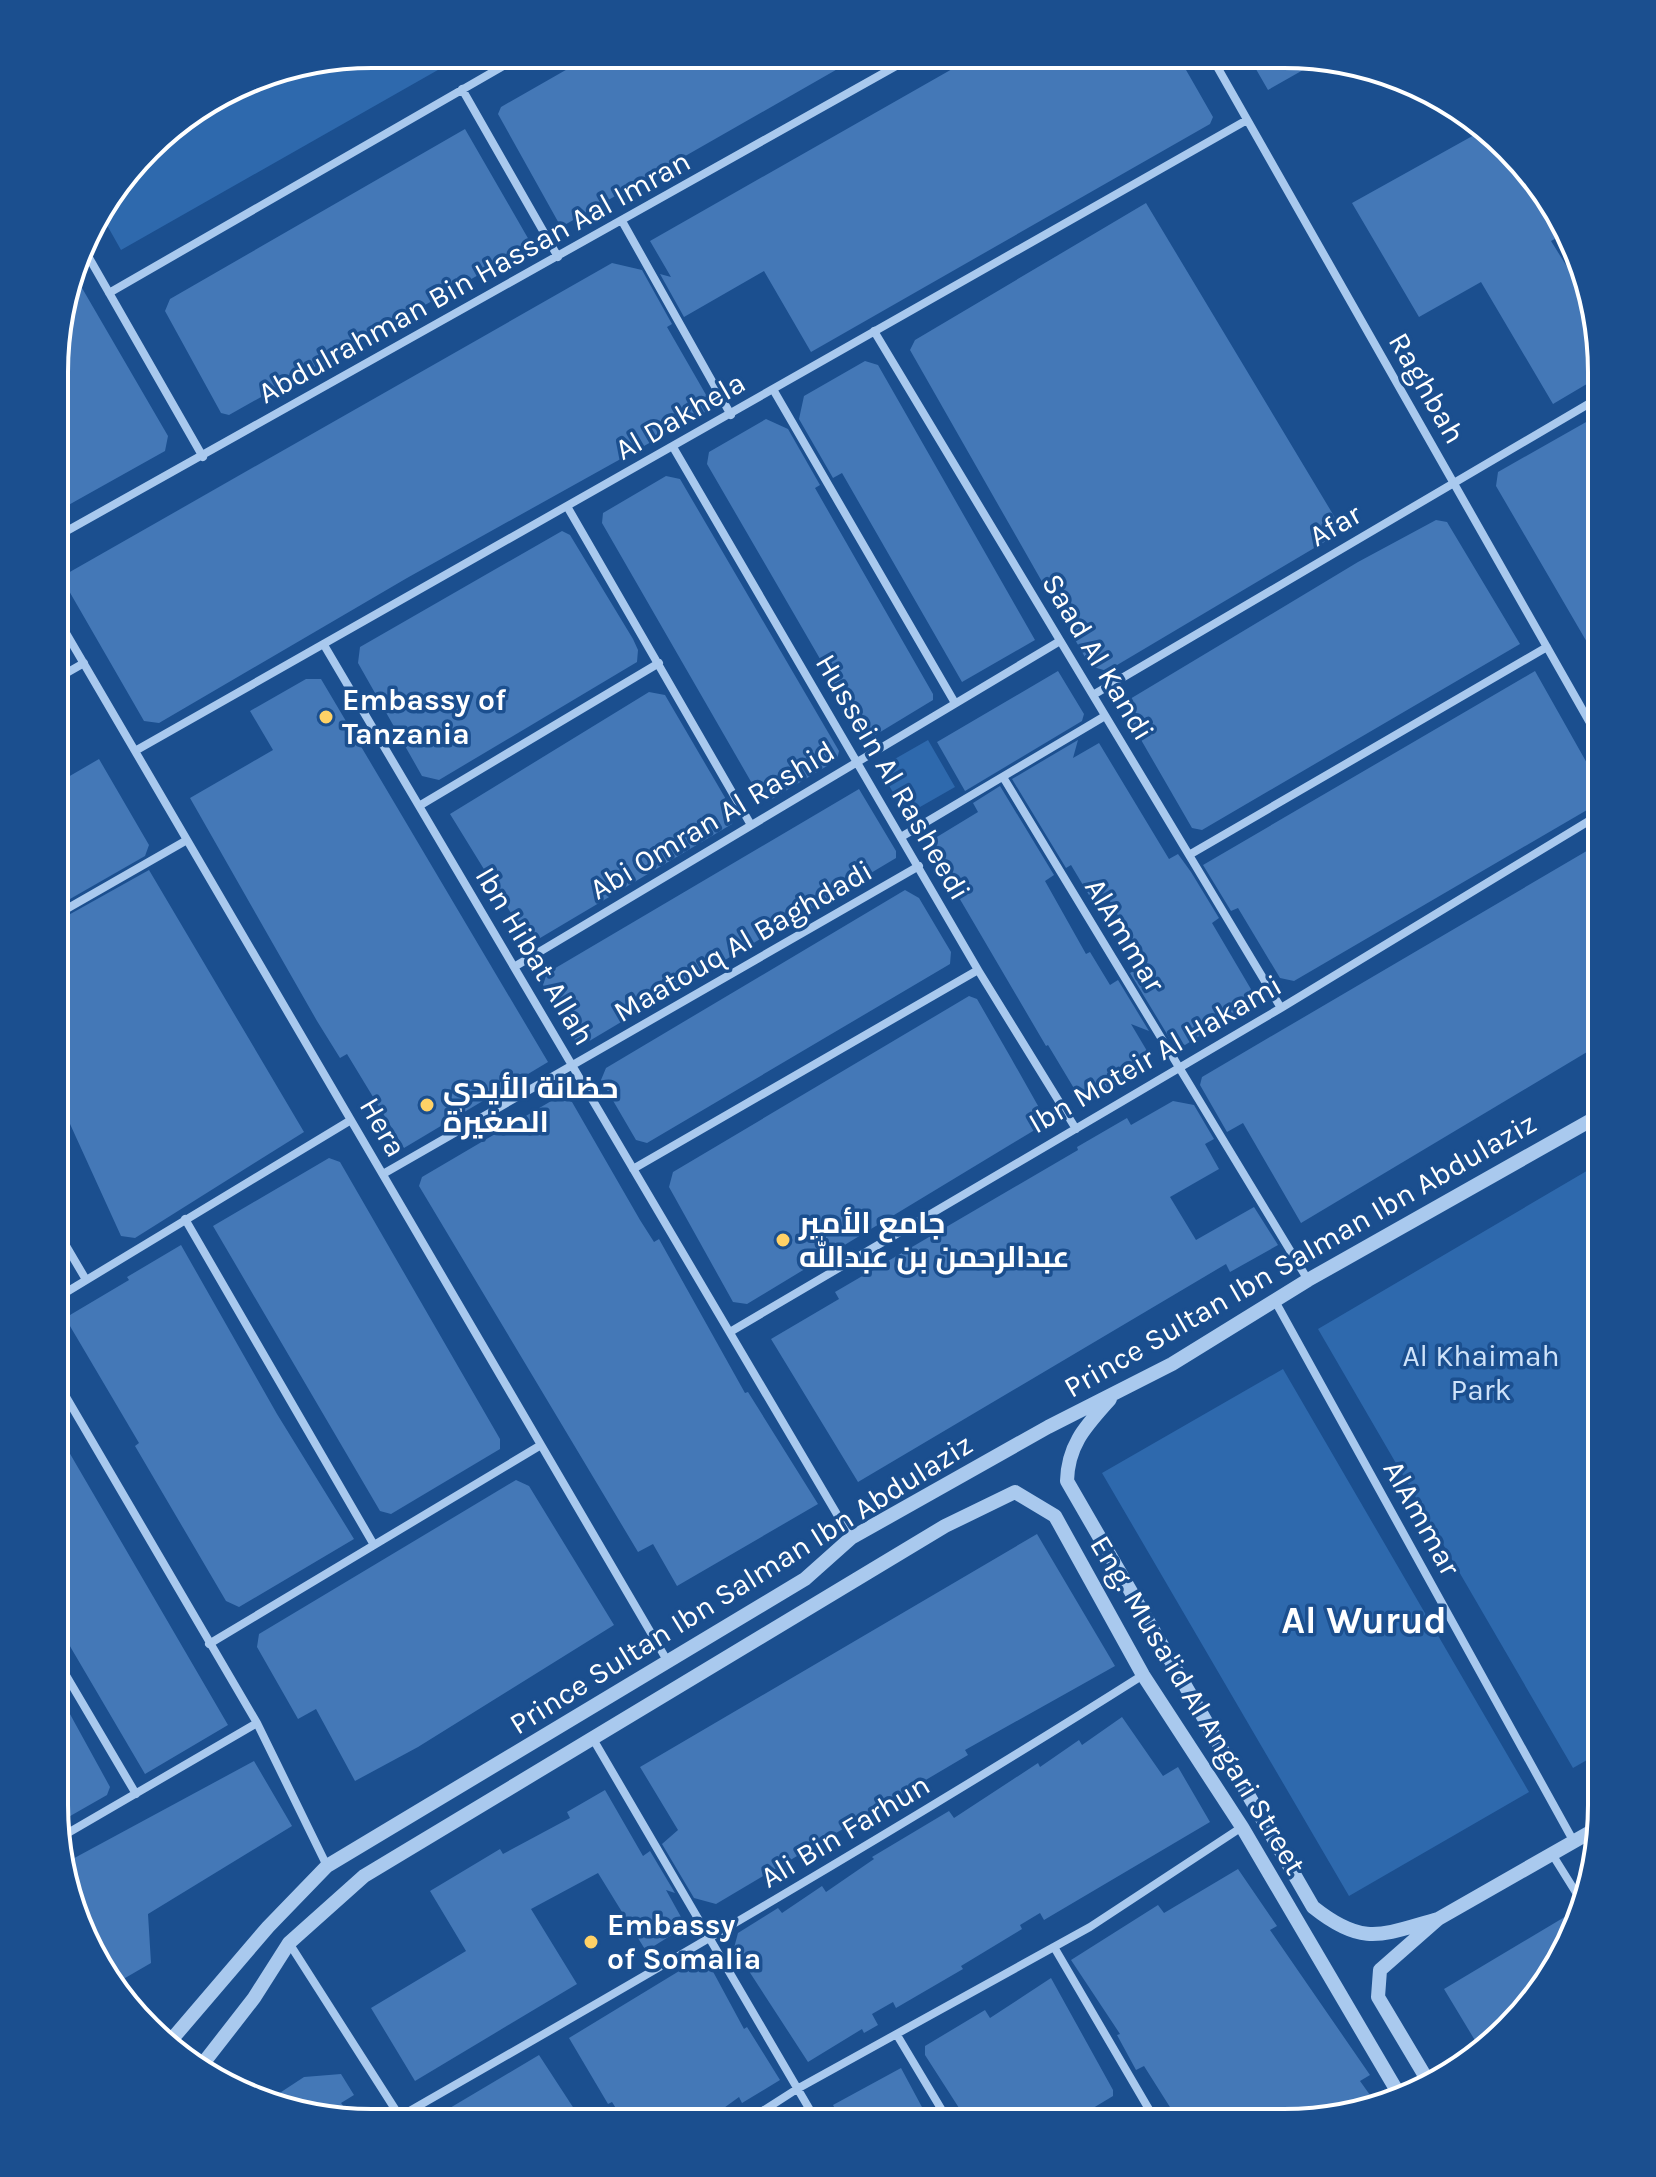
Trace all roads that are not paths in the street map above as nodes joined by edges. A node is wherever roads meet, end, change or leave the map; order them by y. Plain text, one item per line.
1 (500, 68) edge
2 (883, 68) edge
3 (1218, 68) edge
4 (462, 89) junction
5 (1247, 120) junction
6 (622, 221) junction
7 (558, 257) junction
8 (90, 259) edge
9 (109, 293) junction
10 (874, 331) junction
11 (774, 391) junction
12 (1588, 404) edge
13 (731, 415) junction
14 (673, 447) junction
15 (203, 457) junction
16 (1454, 484) junction
17 (568, 508) junction
18 (68, 530) edge
19 (68, 636) edge
20 (1060, 641) junction
21 (324, 645) junction
22 (1547, 647) junction
23 (84, 663) junction
24 (659, 663) junction
25 (68, 672) edge
26 (1093, 695) junction
27 (955, 703) junction
28 (1105, 716) junction
29 (1588, 719) edge
30 (135, 751) junction
31 (856, 761) junction
32 (1003, 777) junction
33 (419, 806) junction
34 (1588, 822) edge
35 (751, 825) junction
36 (901, 837) junction
37 (187, 840) junction
38 (1189, 855) junction
39 (919, 866) junction
40 (68, 908) edge
41 (514, 967) junction
42 (978, 970) junction
43 (1281, 1008) junction
44 (573, 1067) junction
45 (1178, 1068) junction
46 (351, 1120) junction
47 (1588, 1122) edge
48 (1076, 1129) junction
49 (633, 1169) junction
50 (383, 1174) junction
51 (185, 1219) junction
52 (68, 1249) edge
53 (85, 1278) junction
54 (1308, 1280) junction
55 (68, 1290) edge
56 (1275, 1301) junction
57 (730, 1332) junction
58 (1117, 1390) junction
59 (68, 1400) edge
60 (541, 1445) junction
61 (1055, 1516) joint
62 (851, 1538) junction
63 (374, 1545) junction
64 (805, 1579) junction
65 (825, 1598) junction
66 (763, 1604) junction
67 (779, 1626) junction
68 (209, 1644) junction
69 (668, 1662) junction
70 (1143, 1675) junction
71 (68, 1679) edge
72 (257, 1723) junction
73 (593, 1739) junction
74 (136, 1794) junction
75 (1242, 1827) junction
76 (70, 1832) edge
77 (1586, 1835) edge
78 (1574, 1842) junction
79 (1552, 1854) junction
80 (327, 1866) junction
81 (1576, 1892) edge
82 (1438, 1919) junction
83 (711, 1939) junction
84 (289, 1943) junction
85 (1054, 1947) junction
86 (897, 2035) junction
87 (175, 2036) edge
88 (206, 2060) edge
89 (1424, 2075) edge
90 (1395, 2088) edge
91 (797, 2089) junction
92 (396, 2109) edge
93 (418, 2109) edge
94 (766, 2109) edge
95 (809, 2109) edge
96 (941, 2109) edge
97 (1149, 2109) edge

1 - 4 street
2 - 6 street, Abdulrahman Bin Hassan Aal Imran
3 - 5 street, Raghbah
4 - 7 street
4 - 9 street
5 - 10 street, Al Dakhela
5 - 16 street, Raghbah
6 - 7 street, Abdulrahman Bin Hassan Aal Imran
6 - 13 street
7 - 15 street, Abdulrahman Bin Hassan Aal Imran
8 - 9 street
9 - 15 street
10 - 11 street, Al Dakhela
10 - 20 street, Saad Al Kandi
11 - 13 street, Al Dakhela
11 - 27 street
12 - 16 street, Afar
13 - 14 street, Al Dakhela
14 - 17 street, Al Dakhela
14 - 31 street, Hussein Al Rasheedi
15 - 18 street, Abdulrahman Bin Hassan Aal Imran
16 - 22 street, Raghbah
16 - 26 street, Afar
17 - 21 street, Al Dakhela
17 - 24 street
19 - 23 street, Hera
20 - 26 street, Saad Al Kandi
20 - 27 street, Abi Omran Al Rashid
21 - 30 street, Al Dakhela
21 - 33 street, Ibn Hibat Allah
22 - 29 street, Raghbah
22 - 38 street
23 - 25 street
23 - 30 street, Hera
24 - 33 street
24 - 35 street
26 - 28 street, Saad Al Kandi
27 - 31 street, Abi Omran Al Rashid
28 - 32 street, Maatouq Al Baghdadi
28 - 38 street, Saad Al Kandi
30 - 37 street, Hera
31 - 35 street, Abi Omran Al Rashid
31 - 36 street, Hussein Al Rasheedi
32 - 36 street, Maatouq Al Baghdadi
32 - 45 street, AlAmmar
33 - 41 street, Ibn Hibat Allah
34 - 43 street, Ibn Moteir Al Hakami
35 - 41 street, Abi Omran Al Rashid
36 - 39 street, Hussein Al Rasheedi
37 - 40 street
37 - 46 street, Hera
38 - 43 street, Saad Al Kandi
39 - 42 street, Hussein Al Rasheedi
39 - 44 street, Maatouq Al Baghdadi
41 - 44 street, Ibn Hibat Allah
42 - 48 street, Hussein Al Rasheedi
42 - 49 street
43 - 45 street, Ibn Moteir Al Hakami
44 - 49 street, Ibn Hibat Allah
44 - 50 street, Maatouq Al Baghdadi
45 - 48 street, Ibn Moteir Al Hakami
45 - 54 street, AlAmmar
46 - 50 street, Hera
46 - 51 street
47 - 54 street, Prince Sultan Ibn Salman Ibn Abdulaziz
48 - 57 street, Ibn Moteir Al Hakami
49 - 57 street, Ibn Hibat Allah
50 - 60 street, Hera
51 - 53 street
51 - 63 street
52 - 53 street
53 - 55 street
54 - 56 street, Prince Sultan Ibn Salman Ibn Abdulaziz
56 - 58 street, Prince Sultan Ibn Salman Ibn Abdulaziz
56 - 78 street, AlAmmar
57 - 62 street, Ibn Hibat Allah
58 - 62 street, Prince Sultan Ibn Salman Ibn Abdulaziz
58 - 82 street
59 - 68 street
60 - 63 street
60 - 69 street, Hera
61 - 65 street, Prince Sultan Ibn Salman Ibn Abdulaziz
61 - 70 street, Eng. Musa'id Al Angari Street
62 - 64 street, Prince Sultan Ibn Salman Ibn Abdulaziz
63 - 68 street
64 - 65 street
64 - 66 street, Prince Sultan Ibn Salman Ibn Abdulaziz
65 - 67 street, Prince Sultan Ibn Salman Ibn Abdulaziz
66 - 67 street
66 - 69 street, Prince Sultan Ibn Salman Ibn Abdulaziz
67 - 73 street, Prince Sultan Ibn Salman Ibn Abdulaziz
68 - 72 street
69 - 80 street, Prince Sultan Ibn Salman Ibn Abdulaziz
70 - 75 street, Eng. Musa'id Al Angari Street
70 - 83 street, Ali Bin Farhun
71 - 74 street
72 - 74 street
72 - 80 street
73 - 83 street
73 - 84 street, Prince Sultan Ibn Salman Ibn Abdulaziz
74 - 76 street
75 - 85 street
75 - 90 street, Eng. Musa'id Al Angari Street
77 - 78 street
78 - 79 street
79 - 81 street
79 - 82 street
80 - 87 street, Prince Sultan Ibn Salman Ibn Abdulaziz
82 - 89 street
83 - 91 street
83 - 93 street, Ali Bin Farhun
84 - 88 street, Prince Sultan Ibn Salman Ibn Abdulaziz
84 - 92 street
85 - 86 street
85 - 97 street
86 - 91 street
86 - 96 street
91 - 94 street
91 - 95 street

